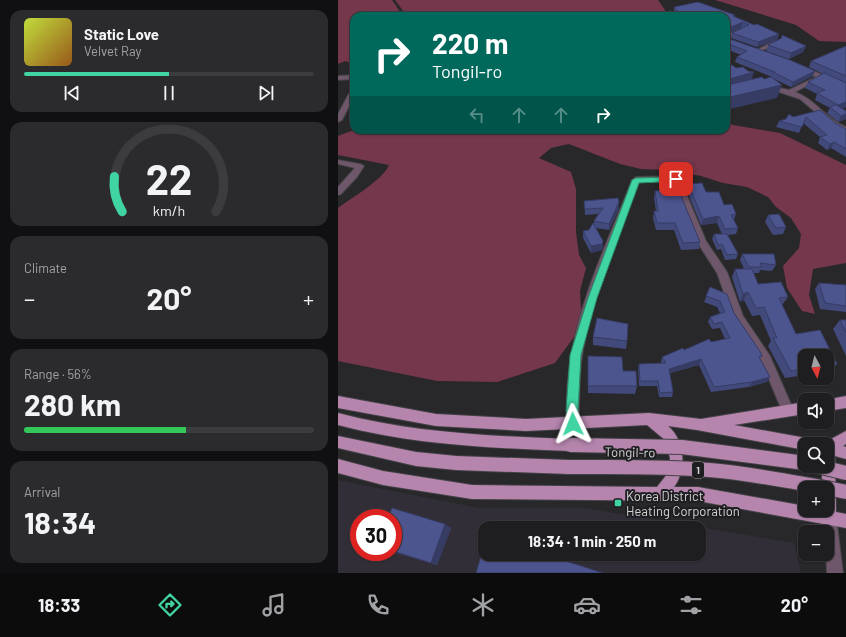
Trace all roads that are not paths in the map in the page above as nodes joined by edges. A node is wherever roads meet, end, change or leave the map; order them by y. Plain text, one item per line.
1 (743, 30) edge
2 (730, 35) edge
3 (777, 42) edge
4 (763, 53) edge
5 (797, 65) edge
6 (822, 76) junction
7 (350, 77) edge
8 (338, 78) edge
9 (760, 85) edge
10 (846, 87) edge
11 (790, 92) junction
12 (350, 98) edge
13 (338, 120) edge
14 (846, 130) edge
15 (338, 162) edge
16 (338, 192) edge
17 (338, 402) edge
18 (846, 402) edge
19 (834, 404) edge
20 (798, 408) edge
21 (787, 409) junction
22 (338, 419) edge
23 (649, 419) junction
24 (573, 424) junction
25 (697, 424) junction
26 (846, 437) edge
27 (338, 442) edge
28 (798, 443) edge
29 (834, 444) edge
30 (834, 450) edge
31 (846, 453) edge
32 (798, 462) edge
33 (338, 466) edge
34 (834, 470) edge
35 (846, 473) edge
36 (798, 483) edge
37 (834, 490) edge
38 (846, 492) edge
39 (661, 493) junction
40 (798, 511) edge
41 (829, 517) edge
42 (833, 517) edge
43 (846, 520) edge
44 (835, 573) edge

1 - 2 street
3 - 4 street
5 - 6 street
6 - 10 street
6 - 11 street
7 - 8 street
9 - 11 street
11 - 14 street
12 - 13 street
15 - 16 street
17 - 24 main road
18 - 19 main road
20 - 21 main road
21 - 24 street
21 - 25 main road
22 - 32 main road, Tongil-ro / 1, bridge
23 - 24 main road
23 - 25 main road
23 - 39 main road
25 - 28 main road
26 - 29 main road
27 - 36 main road, Tongil-ro / 1, bridge
30 - 31 main road
33 - 39 main road
34 - 35 main road, bridge
37 - 38 main road, Tongil-ro / 1, bridge
39 - 40 main road
41 - 44 street
42 - 43 main road

